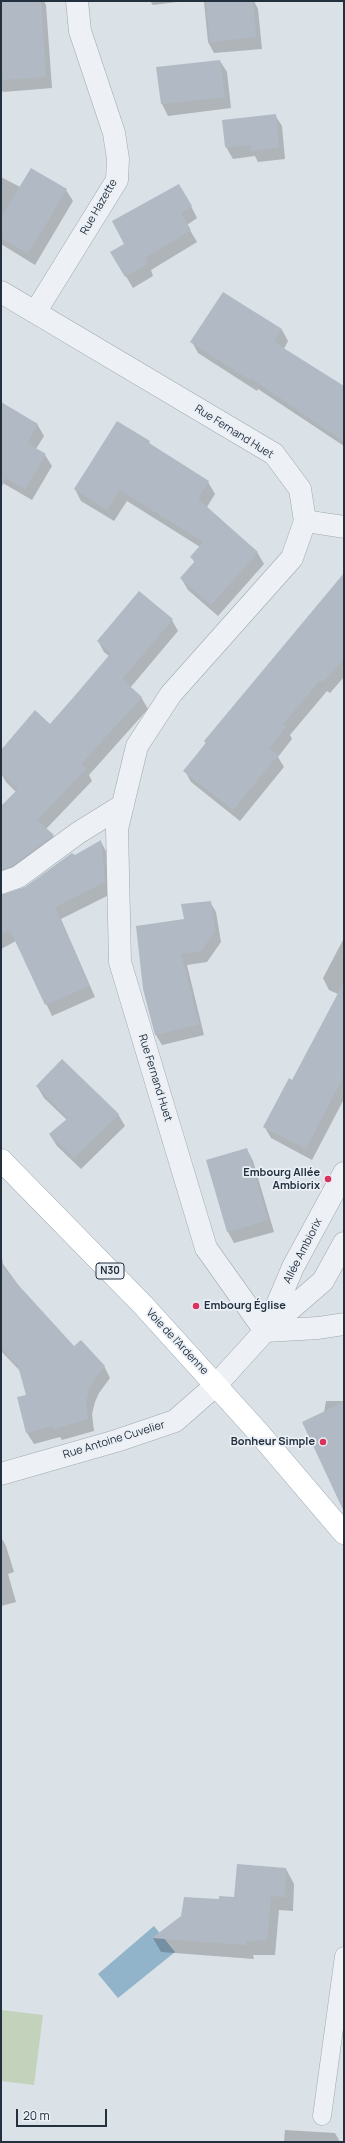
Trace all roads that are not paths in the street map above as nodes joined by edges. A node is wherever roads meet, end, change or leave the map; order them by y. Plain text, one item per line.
1 (77, 1) edge
2 (1, 292) edge
3 (36, 311) junction
4 (305, 521) junction
5 (344, 527) edge
6 (123, 805) junction
7 (1, 883) edge
8 (3, 1165) edge
9 (344, 1173) edge
10 (344, 1243) edge
11 (344, 1324) edge
12 (266, 1331) junction
13 (216, 1385) junction
14 (1, 1474) edge
15 (344, 1533) edge
16 (344, 1956) edge
17 (322, 2116) dead end

1 - 3 street, Rue Hazette
2 - 3 street, Rue Fernand Huet
3 - 4 street, Rue Fernand Huet
4 - 5 street
4 - 6 street, Rue Fernand Huet
6 - 7 street
6 - 12 street, Rue Fernand Huet
8 - 13 main road, Voie de l'Ardenne / N30
9 - 12 street, Allée Ambiorix
10 - 12 street, Allée Ambiorix
11 - 12 street
12 - 13 street, Allée Ambiorix
13 - 14 street, Rue Antoine Cuvelier
13 - 15 main road, Voie de l'Ardenne / N30
16 - 17 lane

